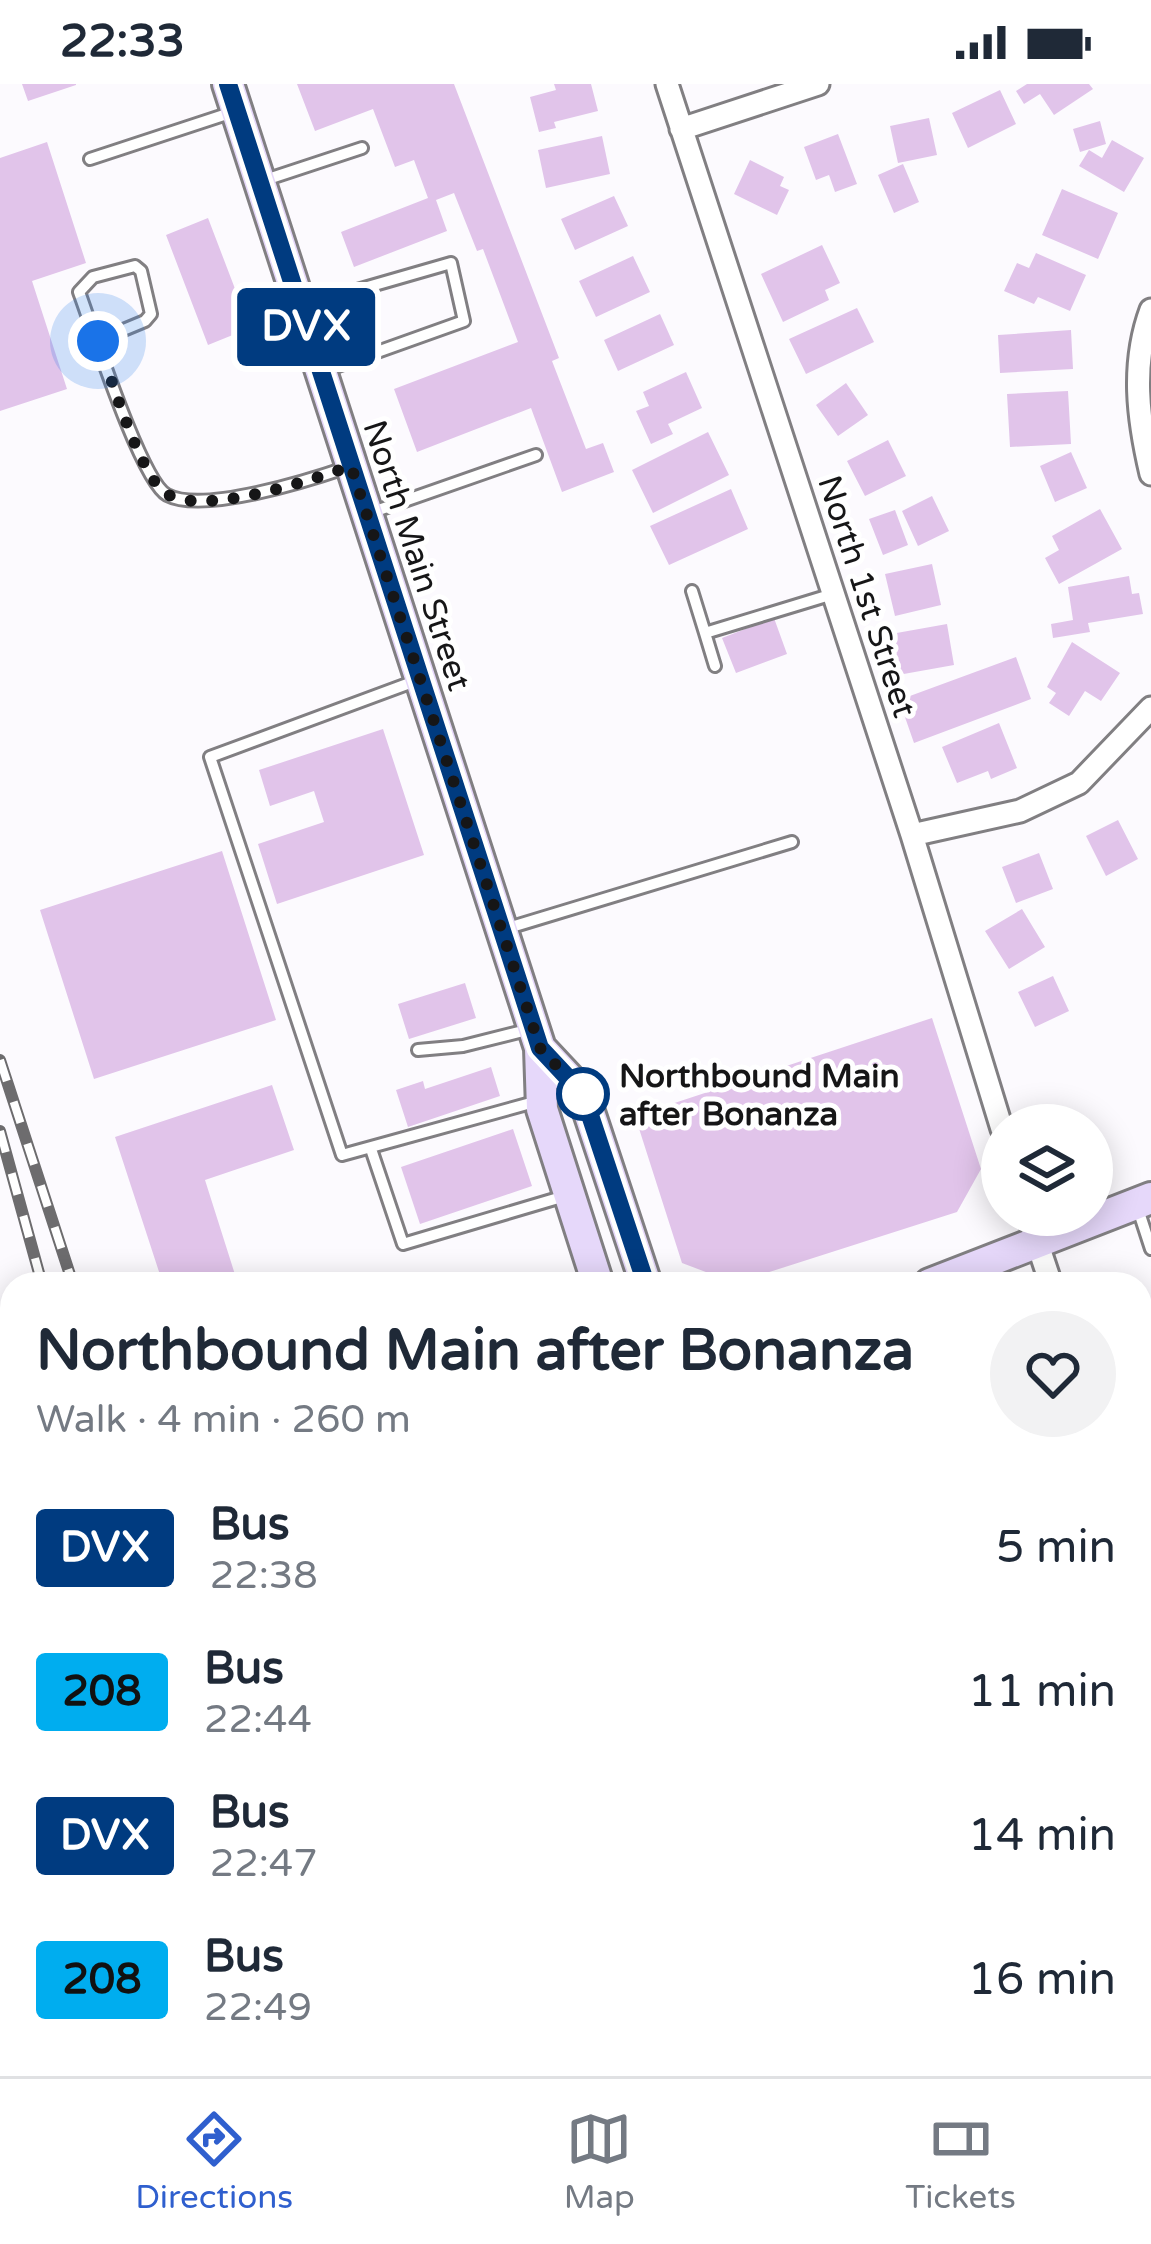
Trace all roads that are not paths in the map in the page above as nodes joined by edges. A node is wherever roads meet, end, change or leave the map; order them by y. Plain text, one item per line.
1 (667, 84) edge
2 (818, 84) edge
3 (232, 98) edge
4 (681, 129) junction
5 (362, 148) dead end
6 (90, 159) dead end
7 (259, 182) junction
8 (299, 307) junction
9 (1151, 310) edge
10 (98, 341) junction
11 (321, 373) junction
12 (536, 455) dead end
13 (351, 466) junction
14 (1151, 474) edge
15 (367, 514) junction
16 (692, 591) dead end
17 (833, 594) junction
18 (705, 633) junction
19 (715, 666) dead end
20 (421, 680) junction
21 (1151, 708) edge
22 (912, 835) junction
23 (792, 842) dead end
24 (502, 930) junction
25 (537, 1038) junction
26 (418, 1050) dead end
27 (542, 1100) junction
28 (994, 1104) edge
29 (371, 1149) junction
30 (569, 1195) junction
31 (1144, 1201) edge
32 (1113, 1209) edge
33 (1020, 1236) edge
34 (1035, 1236) edge
35 (1151, 1249) edge
36 (591, 1272) edge
37 (642, 1272) edge
38 (952, 1272) edge
39 (1047, 1272) edge

1 - 4 street, North 1st Street
2 - 4 street
3 - 6 lane
3 - 7 main road, North Main Street
4 - 17 street, North 1st Street
5 - 7 lane
7 - 8 main road, North Main Street
8 - 11 main road, North Main Street
8 - 11 lane
9 - 14 street
10 - 10 lane
10 - 13 lane
11 - 13 main road, North Main Street
12 - 15 lane
13 - 15 main road, North Main Street
15 - 20 main road, North Main Street
16 - 18 lane
17 - 18 lane
17 - 22 street, North 1st Street
18 - 19 lane
20 - 24 main road, North Main Street
20 - 29 lane
21 - 22 street
22 - 28 street, North 1st Street
23 - 24 lane
24 - 25 main road, North Main Street
25 - 26 lane
25 - 27 main road, North Main Street
25 - 37 main road, North Main Street
27 - 29 lane
27 - 30 main road, North Main Street
29 - 30 lane
30 - 36 main road, North Main Street
31 - 32 main road
31 - 35 lane
33 - 38 main road
34 - 39 street

